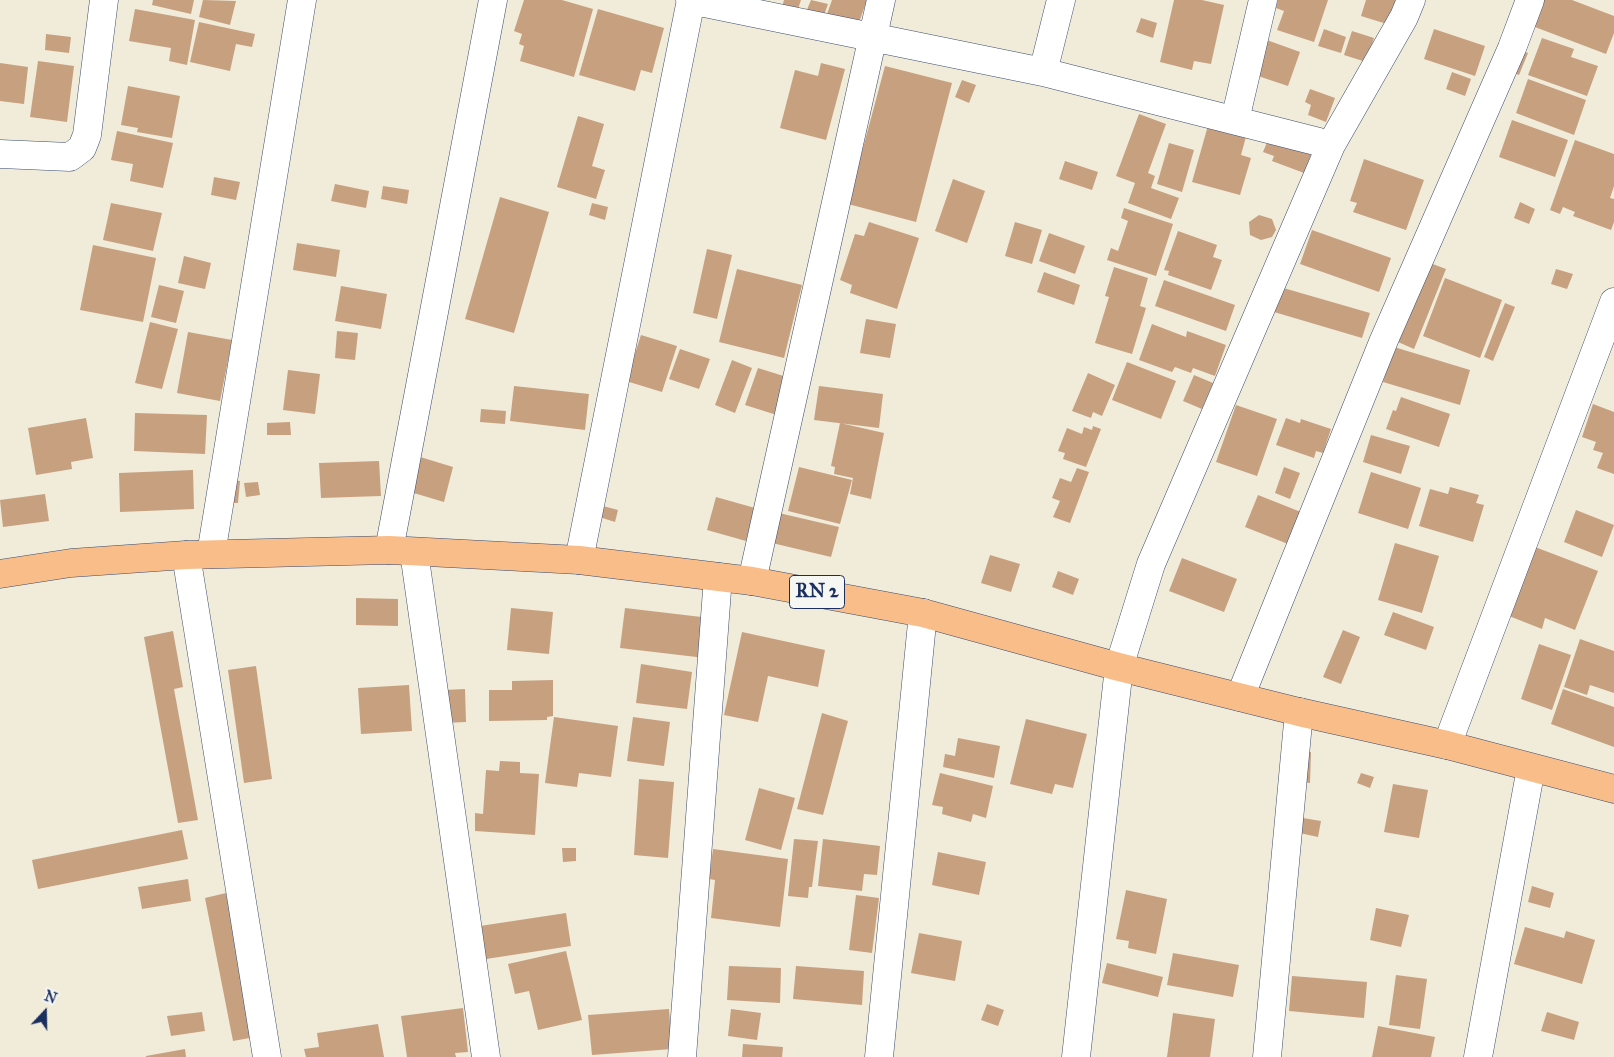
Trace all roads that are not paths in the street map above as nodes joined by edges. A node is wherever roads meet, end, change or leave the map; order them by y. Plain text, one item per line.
1 (104, 0) edge
2 (302, 0) edge
3 (493, 0) edge
4 (691, 0) edge
5 (881, 0) edge
6 (1061, 0) edge
7 (1263, 0) edge
8 (1411, 0) edge
9 (1530, 0) edge
10 (874, 38) junction
11 (1043, 72) junction
12 (1235, 120) junction
13 (1331, 144) junction
14 (0, 154) edge
15 (1614, 302) edge
16 (402, 551) junction
17 (199, 554) junction
18 (579, 560) junction
19 (0, 574) edge
20 (718, 578) junction
21 (752, 581) junction
22 (923, 613) junction
23 (1119, 666) junction
24 (1240, 697) junction
25 (1299, 712) junction
26 (1447, 745) junction
27 (1531, 768) junction
28 (1614, 789) edge
29 (266, 1057) edge
30 (486, 1057) edge
31 (682, 1057) edge
32 (879, 1057) edge
33 (1076, 1057) edge
34 (1266, 1057) edge
35 (1478, 1057) edge

1 - 14 street
2 - 17 street
3 - 16 street
4 - 10 street
4 - 18 street
5 - 10 street
6 - 11 street
7 - 12 street
8 - 13 street
9 - 24 street
10 - 11 street
10 - 21 street
11 - 12 street
12 - 13 street
13 - 23 street
15 - 26 street
16 - 17 highway, RN 2
16 - 18 highway, RN 2
16 - 30 street
17 - 19 highway, RN 2
17 - 29 street
18 - 20 highway, RN 2
20 - 21 highway, RN 2
20 - 31 street
21 - 22 highway, RN 2
22 - 23 highway, RN 2
22 - 32 street
23 - 24 highway, RN 2
23 - 33 street
24 - 25 highway, RN 2
25 - 26 highway, RN 2
25 - 34 street
26 - 27 highway, RN 2
27 - 28 highway, RN 2
27 - 35 street

